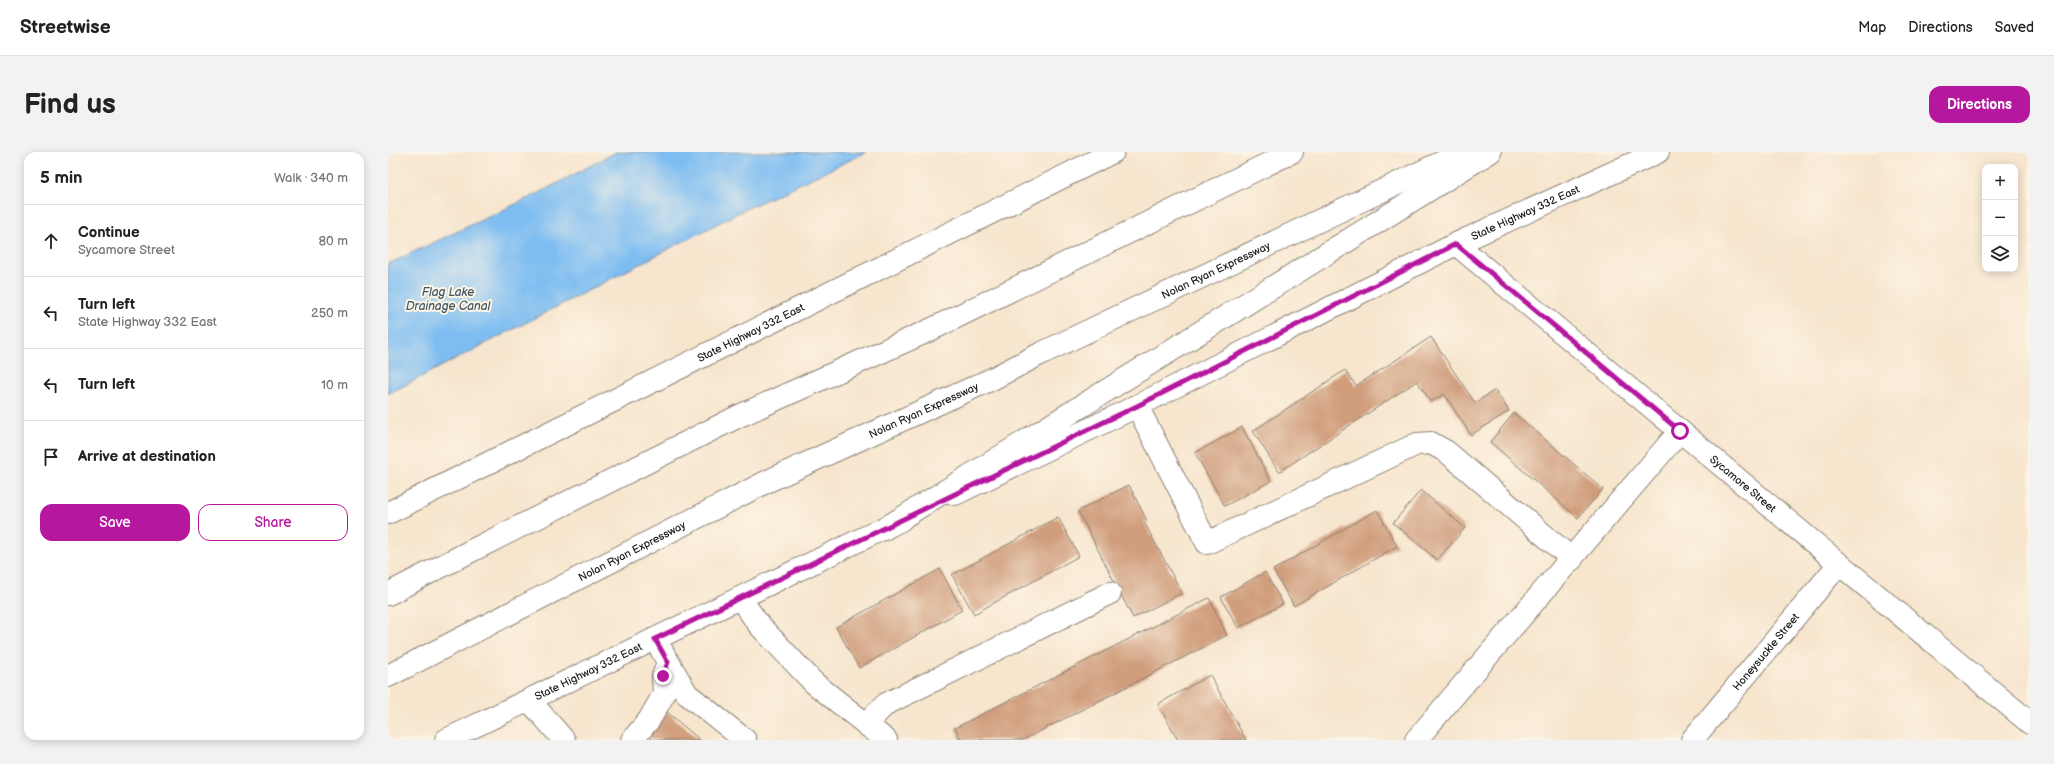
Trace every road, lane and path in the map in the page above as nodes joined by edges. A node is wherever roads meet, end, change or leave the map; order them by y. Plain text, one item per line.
1 (1113, 152) edge
2 (1292, 152) edge
3 (1463, 152) edge
4 (1490, 152) edge
5 (1658, 152) edge
6 (1456, 244) junction
7 (1137, 406) junction
8 (1680, 431) junction
9 (388, 513) edge
10 (884, 529) junction
11 (469, 552) junction
12 (1572, 559) junction
13 (1839, 564) junction
14 (388, 583) edge
15 (1110, 593) dead end
16 (388, 594) edge
17 (740, 598) junction
18 (655, 639) junction
19 (668, 662) junction
20 (388, 676) edge
21 (529, 700) junction
22 (866, 724) junction
23 (2030, 724) edge
24 (446, 740) edge
25 (564, 740) edge
26 (632, 740) edge
27 (745, 740) edge
28 (886, 740) edge
29 (1416, 740) edge
30 (1692, 740) edge

1 - 9 main road, State Highway 332 East
2 - 11 main road
3 - 20 main road, Nolan Ryan Expressway
4 - 10 main road
5 - 6 main road, State Highway 332 East
6 - 7 main road, State Highway 332 East
6 - 8 main road, Sycamore Street
7 - 10 main road, State Highway 332 East
7 - 12 main road
8 - 12 main road
8 - 13 main road, Sycamore Street
10 - 17 main road, State Highway 332 East
11 - 14 main road
11 - 16 main road
12 - 29 main road
13 - 23 main road, Sycamore Street
13 - 30 main road, Honeysuckle Street
15 - 22 main road
17 - 18 main road, State Highway 332 East
17 - 22 main road
18 - 19 main road
18 - 21 main road, State Highway 332 East
19 - 26 main road
19 - 27 main road
21 - 24 main road, State Highway 332 East
21 - 25 main road
22 - 28 main road

